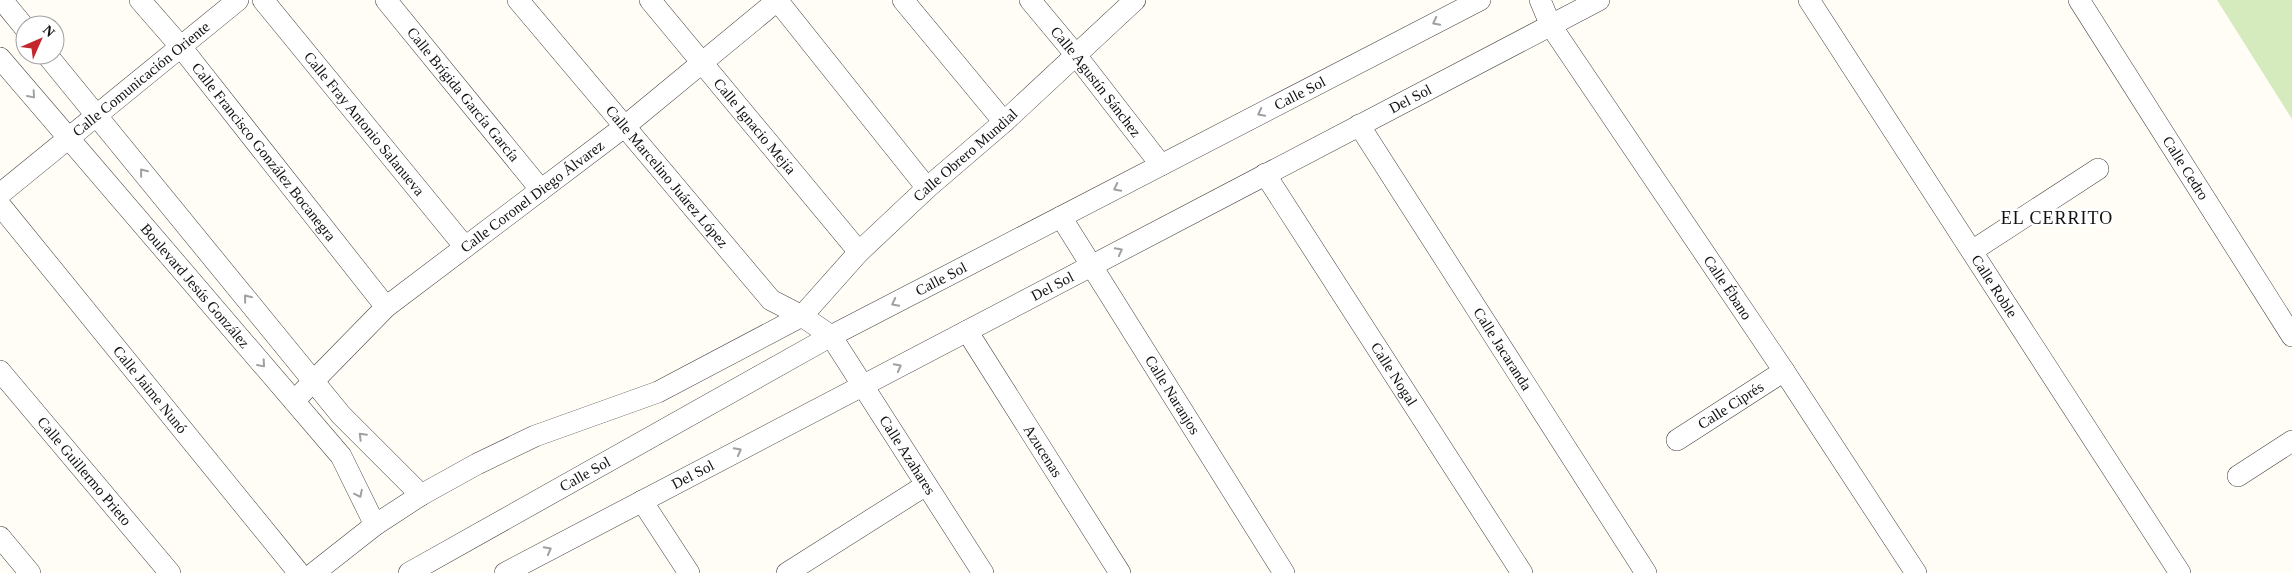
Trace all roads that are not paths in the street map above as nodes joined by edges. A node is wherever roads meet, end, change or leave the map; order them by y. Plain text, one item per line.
1 (2, 0) edge
2 (140, 0) edge
3 (238, 0) edge
4 (263, 0) edge
5 (386, 0) edge
6 (518, 0) edge
7 (650, 0) edge
8 (778, 0) edge
9 (902, 0) edge
10 (1030, 0) edge
11 (1134, 0) edge
12 (1480, 0) edge
13 (1540, 0) edge
14 (1599, 0) edge
15 (1809, 0) edge
16 (2079, 0) edge
17 (15, 16) edge
18 (1551, 26) junction
19 (181, 47) junction
20 (1075, 54) junction
21 (0, 58) edge
22 (702, 63) junction
23 (55, 65) edge
24 (98, 116) junction
25 (1004, 122) junction
26 (1359, 125) junction
27 (624, 127) junction
28 (70, 139) junction
29 (1161, 165) junction
30 (2098, 169) dead end
31 (1265, 174) junction
32 (927, 188) junction
33 (541, 190) junction
34 (0, 194) edge
35 (0, 205) edge
36 (1061, 217) junction
37 (465, 247) junction
38 (1972, 251) junction
39 (859, 252) junction
40 (1091, 265) junction
41 (386, 306) junction
42 (802, 316) junction
43 (967, 330) junction
44 (831, 336) junction
45 (2292, 336) edge
46 (0, 371) edge
47 (1784, 371) junction
48 (314, 380) junction
49 (862, 385) junction
50 (294, 401) junction
51 (341, 415) junction
52 (1677, 440) dead end
53 (2292, 441) edge
54 (341, 456) junction
55 (2238, 476) dead end
56 (926, 485) junction
57 (421, 495) junction
58 (642, 501) junction
59 (375, 526) junction
60 (0, 537) edge
61 (980, 572) edge
62 (30, 573) edge
63 (170, 573) edge
64 (299, 573) edge
65 (314, 573) edge
66 (409, 573) edge
67 (505, 573) edge
68 (689, 573) edge
69 (787, 573) edge
70 (1120, 573) edge
71 (1284, 573) edge
72 (1522, 573) edge
73 (1646, 573) edge
74 (1916, 573) edge
75 (2180, 573) edge

1 - 17 street
2 - 19 street, Calle Francisco González Bocanegra
3 - 19 street, Calle Comunicación Oriente
4 - 37 street, Calle Fray Antonio Salanueva
5 - 33 street, Calle Brígida García García
6 - 27 street, Calle Marcelino Juárez López
7 - 22 street, Calle Ignacio Mejía
8 - 22 street, Calle Coronel Diego Álvarez
8 - 32 street
9 - 25 street
10 - 20 street, Calle Agustín Sánchez
11 - 20 street, Calle Obrero Mundial
12 -> 29 street, Calle Sol
13 - 18 street, Calle Ébano
14 - 18 street, Del Sol
15 - 38 street, Calle Roble
16 - 45 street, Calle Cedro
18 - 26 street, Del Sol
18 - 47 street, Calle Ébano
19 - 24 street, Calle Comunicación Oriente
19 - 41 street, Calle Francisco González Bocanegra
20 - 25 street, Calle Obrero Mundial
20 - 29 street, Calle Agustín Sánchez
21 -> 28 street, Boulevard Jesús González
22 - 27 street, Calle Coronel Diego Álvarez
22 - 39 street, Calle Ignacio Mejía
23 - 24 street, Boulevard Jesús González
24 - 28 street, Calle Comunicación Oriente
48 -> 24 street, Boulevard Jesús González
25 - 32 street, Calle Obrero Mundial
26 - 31 street, Del Sol
26 - 73 street, Calle Jacaranda
27 - 33 street, Calle Coronel Diego Álvarez
27 - 42 street, Calle Marcelino Juárez López
28 - 34 street, Calle Comunicación Oriente
28 -> 50 street, Boulevard Jesús González
29 -> 36 street, Calle Sol
30 - 38 street
40 -> 31 street, Del Sol
31 - 72 street, Calle Nogal
32 - 39 street, Calle Obrero Mundial
33 - 37 street, Calle Coronel Diego Álvarez
35 - 64 street, Calle Jaime Nunó
36 - 40 street, Calle Naranjos
36 -> 44 street, Calle Sol
37 - 41 street, Calle Coronel Diego Álvarez
38 - 75 street, Calle Roble
39 - 42 street, Calle Obrero Mundial
40 - 43 street, Del Sol
40 - 71 street, Calle Naranjos
41 - 48 street, Calle Coronel Diego Álvarez
42 - 44 street, Calle Marcelino Juárez López
42 - 57 street
49 -> 43 street, Del Sol
43 - 70 street, Azucenas
44 - 49 street, Calle Azahares
44 - 66 street, Calle Sol
46 - 63 street, Calle Guillermo Prieto
47 - 52 street, Calle Ciprés
47 - 74 street, Calle Ébano
48 - 50 street, Calle Coronel Diego Álvarez
48 - 51 street, Boulevard Jesús González
49 - 56 street, Calle Azahares
58 -> 49 street, Del Sol
50 - 54 street, Boulevard Jesús González
51 - 54 street
57 -> 51 street, Boulevard Jesús González
53 - 55 street
54 -> 59 street, Boulevard Jesús González
56 - 61 street, Calle Azahares
56 - 69 street
57 - 59 street
67 -> 58 street, Del Sol
58 - 68 street
59 - 65 street
60 - 62 street

